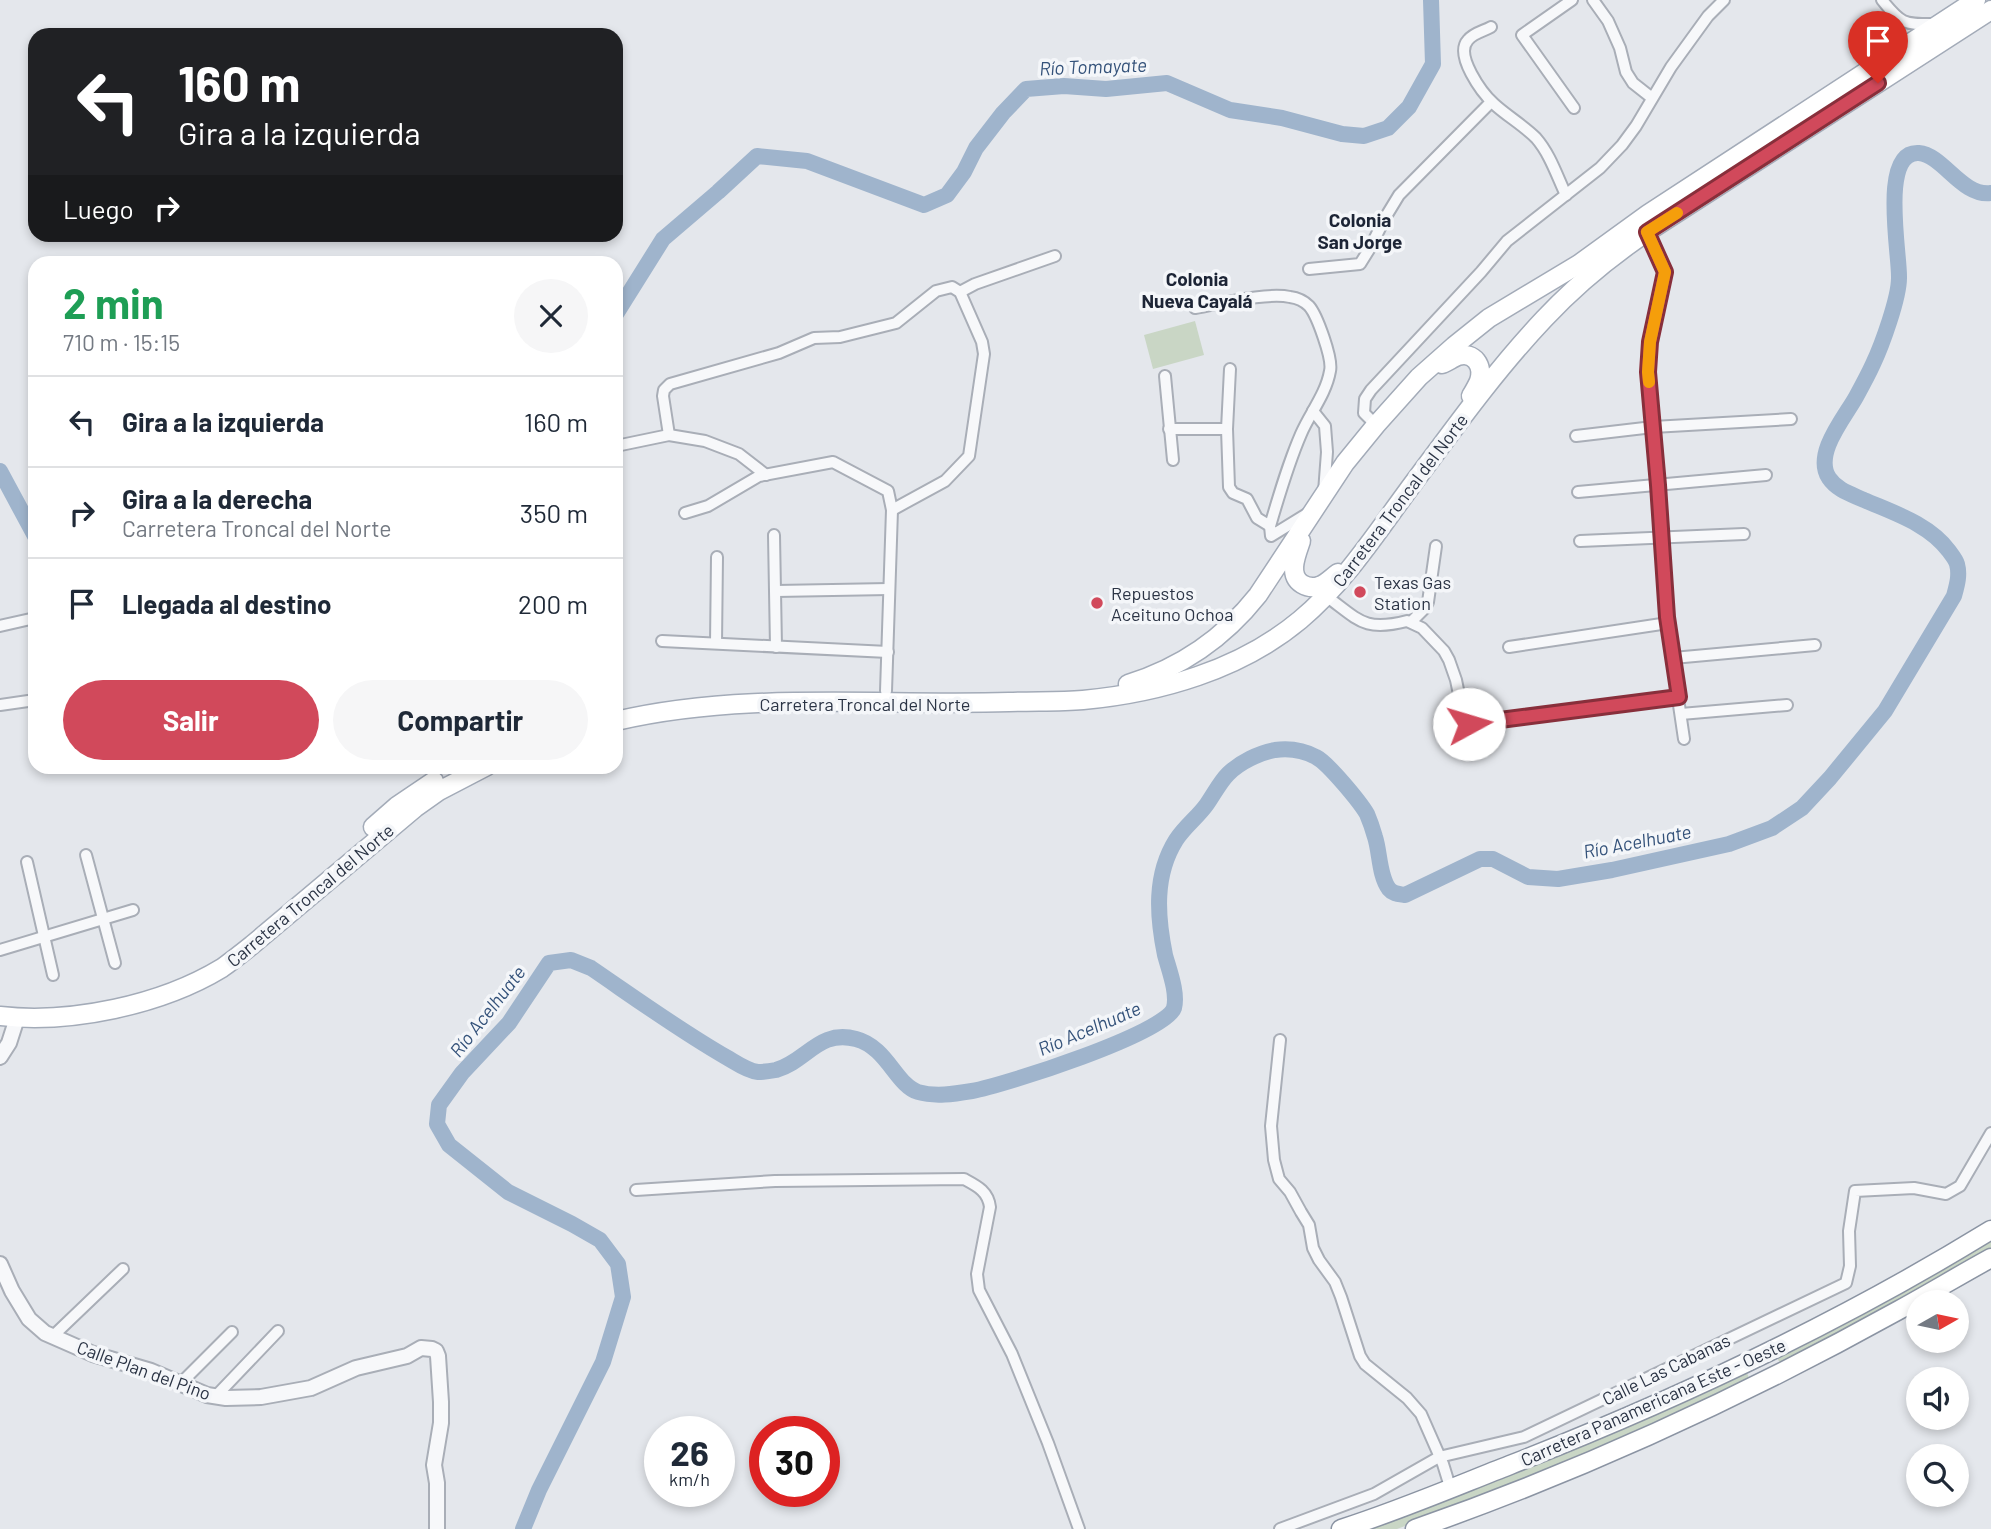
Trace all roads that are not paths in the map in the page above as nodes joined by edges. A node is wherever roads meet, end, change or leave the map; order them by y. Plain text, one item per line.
1 (1572, 0) edge
2 (1593, 0) edge
3 (1724, 0) edge
4 (1882, 0) edge
5 (1976, 0) edge
6 (1991, 10) edge
7 (1939, 24) junction
8 (1491, 27) dead end
9 (1652, 98) junction
10 (1491, 102) junction
11 (1574, 108) dead end
12 (1566, 195) junction
13 (1647, 232) junction
14 (1055, 256) dead end
15 (1309, 269) dead end
16 (960, 292) junction
17 (1195, 308) dead end
18 (1230, 369) dead end
19 (1166, 376) dead end
20 (1419, 377) junction
21 (1313, 411) junction
22 (1791, 419) dead end
23 (1376, 425) junction
24 (1653, 427) junction
25 (1169, 429) junction
26 (1227, 429) junction
27 (1453, 430) junction
28 (669, 435) junction
29 (1576, 436) dead end
30 (623, 445) edge
31 (1327, 452) junction
32 (1351, 456) junction
33 (1173, 460) dead end
34 (766, 475) junction
35 (1766, 475) dead end
36 (1658, 485) junction
37 (1578, 492) dead end
38 (1324, 495) junction
39 (892, 510) junction
40 (685, 513) dead end
41 (1310, 516) junction
42 (1270, 526) junction
43 (1744, 534) dead end
44 (774, 535) dead end
45 (1661, 538) junction
46 (1580, 541) dead end
47 (1436, 546) dead end
48 (717, 557) dead end
49 (1359, 557) junction
50 (889, 589) junction
51 (776, 591) junction
52 (1326, 596) junction
53 (28, 620) edge
54 (1411, 622) junction
55 (1668, 624) junction
56 (0, 626) edge
57 (662, 641) dead end
58 (716, 643) junction
59 (1815, 645) dead end
60 (776, 647) junction
61 (1509, 647) dead end
62 (888, 652) junction
63 (1673, 658) junction
64 (886, 691) junction
65 (1679, 697) junction
66 (28, 701) edge
67 (0, 705) edge
68 (1787, 705) dead end
69 (623, 708) edge
70 (1681, 714) junction
71 (623, 720) edge
72 (1684, 739) dead end
73 (447, 774) edge
74 (471, 774) edge
75 (86, 855) dead end
76 (27, 862) dead end
77 (133, 910) dead end
78 (104, 919) junction
79 (43, 937) junction
80 (0, 950) edge
81 (115, 963) dead end
82 (53, 975) dead end
83 (0, 1007) edge
84 (9, 1017) edge
85 (1280, 1040) dead end
86 (0, 1057) edge
87 (1991, 1133) edge
88 (636, 1190) dead end
89 (1991, 1230) edge
90 (1991, 1258) edge
91 (0, 1264) edge
92 (123, 1269) dead end
93 (278, 1331) dead end
94 (232, 1332) dead end
95 (53, 1336) junction
96 (1773, 1350) junction
97 (1741, 1366) junction
98 (1783, 1371) junction
99 (180, 1384) junction
100 (1754, 1385) junction
101 (216, 1396) junction
102 (1438, 1457) junction
103 (1451, 1490) junction
104 (436, 1529) edge
105 (1079, 1529) edge
106 (1280, 1529) edge
107 (1341, 1529) edge
108 (1415, 1529) edge

1 - 11 street
2 - 9 street
3 - 9 street
4 - 7 street
5 - 7 main road, Carretera Troncal del Norte
6 - 13 main road, Carretera Troncal del Norte
7 - 20 main road, Carretera Troncal del Norte
8 - 10 street
9 - 12 street
10 - 12 street
10 - 15 street
12 - 23 street
13 - 24 street
13 - 27 main road, Carretera Troncal del Norte
14 - 16 street
16 - 28 street
16 - 39 street
17 - 21 street
18 - 26 street
19 - 25 street
20 - 23 main road, Carretera Troncal del Norte
20 - 27 main road
21 - 31 street
21 - 42 street
22 - 24 street
23 - 32 main road, Carretera Troncal del Norte
24 - 29 street
24 - 36 street
25 - 26 street
25 - 33 street
26 - 42 street
27 - 49 main road, Carretera Troncal del Norte
28 - 30 street
28 - 34 street
31 - 32 street
31 - 38 street
32 - 38 main road, Carretera Troncal del Norte
34 - 39 street
34 - 40 street
35 - 36 street
36 - 37 street
36 - 45 street
38 - 41 main road, Carretera Troncal del Norte
39 - 50 street
41 - 42 street
41 - 49 main road
41 - 64 main road, Carretera Troncal del Norte
43 - 45 street
44 - 51 street
45 - 46 street
45 - 55 street
47 - 54 street
48 - 58 street
49 - 52 main road, Carretera Troncal del Norte
50 - 51 street
50 - 62 street
51 - 60 street
52 - 54 street
52 - 71 main road, Carretera Troncal del Norte
53 - 56 street
54 - 65 street
55 - 61 street
55 - 63 street
57 - 58 street
58 - 60 street
59 - 63 street
60 - 62 street
62 - 64 street
63 - 65 street
64 - 69 main road, Carretera Troncal del Norte
65 - 70 street
66 - 67 street
68 - 70 street
70 - 72 street
73 - 83 main road, Carretera Troncal del Norte
74 - 84 main road, Carretera Troncal del Norte
75 - 78 street
76 - 79 street
77 - 78 street
78 - 79 street
78 - 81 street
79 - 80 street
79 - 82 street
84 - 86 street
85 - 102 street
87 - 102 street, Calle Las Cabanas
88 - 105 street
89 - 96 main road, Carretera Panamericana Este - Oeste
90 - 98 main road, Carretera Panamericana Este - Oeste
91 - 95 street, Calle Plan del Pino
92 - 95 street
93 - 101 street
94 - 99 street
95 - 99 street, Calle Plan del Pino
96 - 97 main road, Carretera Panamericana Este - Oeste
96 - 98 main road
97 - 100 main road
97 - 103 main road, Carretera Panamericana Este - Oeste
98 - 100 main road, Carretera Panamericana Este - Oeste
99 - 101 street, Calle Plan del Pino
100 - 108 main road, Carretera Panamericana Este - Oeste
101 - 104 street, Calle Plan del Pino
102 - 103 street
102 - 106 street
103 - 107 main road, Carretera Panamericana Este - Oeste

